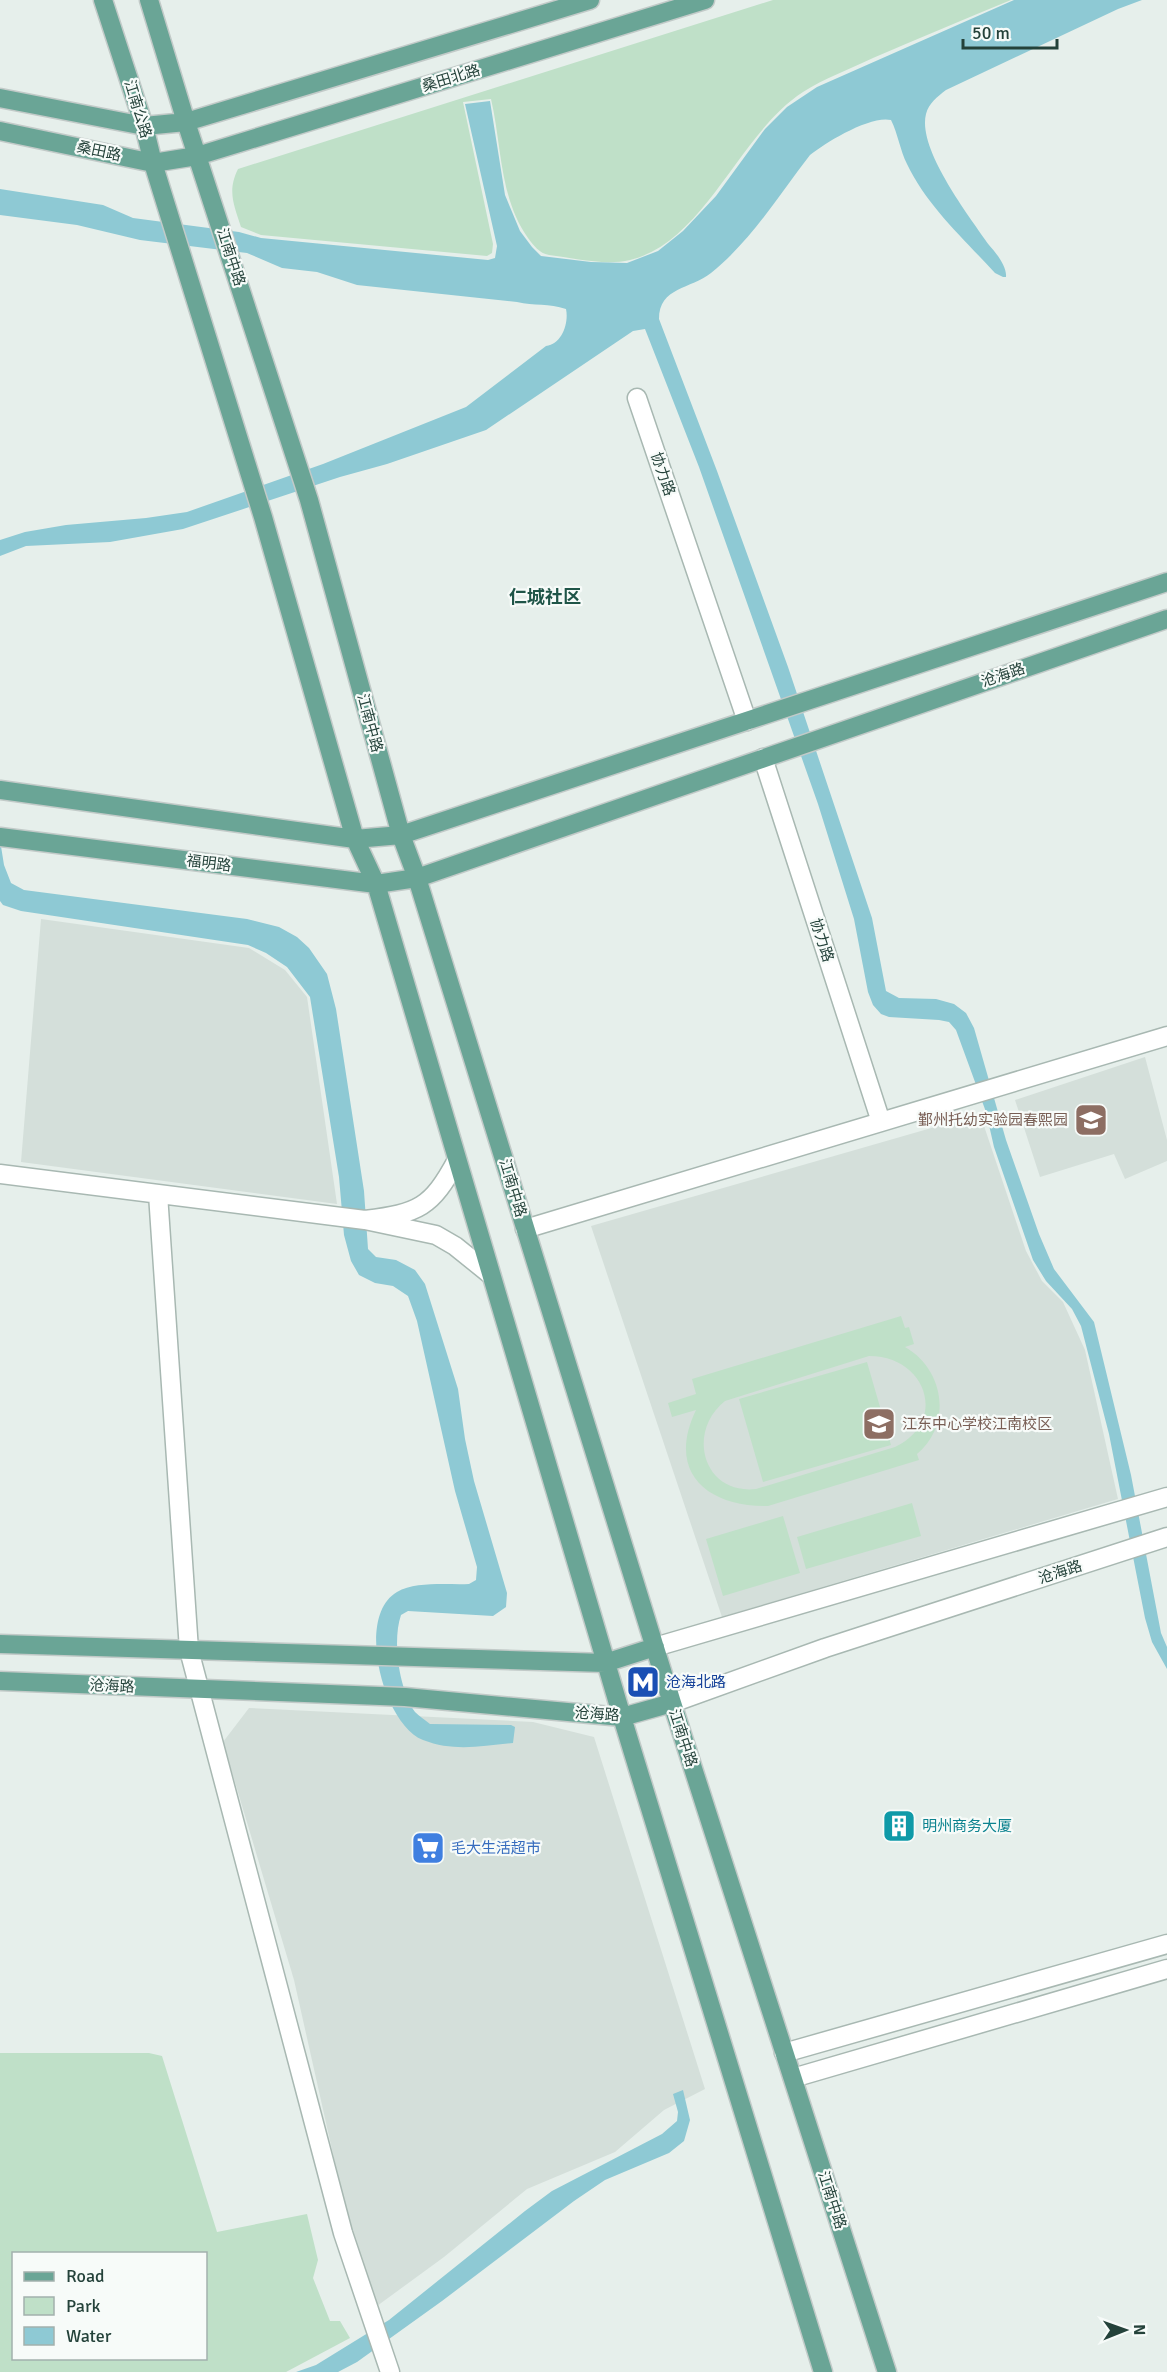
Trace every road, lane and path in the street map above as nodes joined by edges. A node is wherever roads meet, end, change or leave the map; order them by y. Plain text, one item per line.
1 (103, 0) edge
2 (149, 0) edge
3 (590, 0) edge
4 (705, 0) edge
5 (571, 3) edge
6 (0, 99) edge
7 (186, 122) junction
8 (144, 126) junction
9 (0, 131) edge
10 (197, 156) junction
11 (153, 163) junction
12 (637, 398) dead end
13 (1167, 582) edge
14 (1167, 619) edge
15 (747, 721) junction
16 (764, 758) junction
17 (0, 790) edge
18 (401, 835) junction
19 (0, 837) edge
20 (355, 839) junction
21 (417, 878) junction
22 (376, 884) junction
23 (1167, 1036) edge
24 (881, 1122) junction
25 (457, 1160) junction
26 (0, 1174) edge
27 (158, 1194) junction
28 (364, 1220) junction
29 (525, 1229) junction
30 (491, 1275) junction
31 (1166, 1497) edge
32 (1167, 1537) edge
33 (0, 1644) edge
34 (654, 1647) junction
35 (189, 1650) junction
36 (605, 1663) junction
37 (0, 1681) edge
38 (198, 1689) junction
39 (672, 1703) junction
40 (622, 1717) junction
41 (1167, 1944) edge
42 (1167, 1969) edge
43 (784, 2053) junction
44 (793, 2078) junction
45 (821, 2371) edge
46 (390, 2372) edge
47 (887, 2372) edge

1 - 8 main road, 江南公路
2 - 7 main road, 江南中路
3 - 5 main road
4 - 10 main road, 桑田北路
5 - 7 main road
6 - 8 main road
7 - 8 main road
7 - 10 main road, 江南中路
8 - 11 main road, 江南公路
9 - 11 main road, 桑田路
10 - 11 main road, 桑田路
10 - 18 main road, 江南中路
11 - 20 main road, 江南公路
12 - 15 street, 协力路
13 - 15 main road
14 - 16 main road, 沧海路
15 - 18 main road
16 - 21 main road, 福明路
16 - 24 street, 协力路
17 - 20 main road
18 - 20 main road
18 - 21 main road, 江南中路
19 - 22 main road, 福明路
20 - 22 main road
21 - 22 main road, 福明路
21 - 29 main road, 江南中路
22 - 25 main road
23 - 24 street
24 - 29 street
25 - 28 street
25 - 30 main road
26 - 27 street
27 - 28 street
27 - 35 street
28 - 30 street
29 - 34 main road, 江南中路
30 - 36 main road
31 - 34 street
32 - 39 street, 沧海路
33 - 35 main road
34 - 36 main road
34 - 39 main road, 江南中路
35 - 36 main road
35 - 38 street
36 - 40 main road
37 - 38 main road, 沧海路
38 - 40 main road, 沧海路
38 - 46 street
39 - 40 main road, 沧海路
39 - 43 main road, 江南中路
40 - 45 main road
41 - 43 street
42 - 44 street
43 - 44 main road, 江南中路
44 - 47 main road, 江南中路

